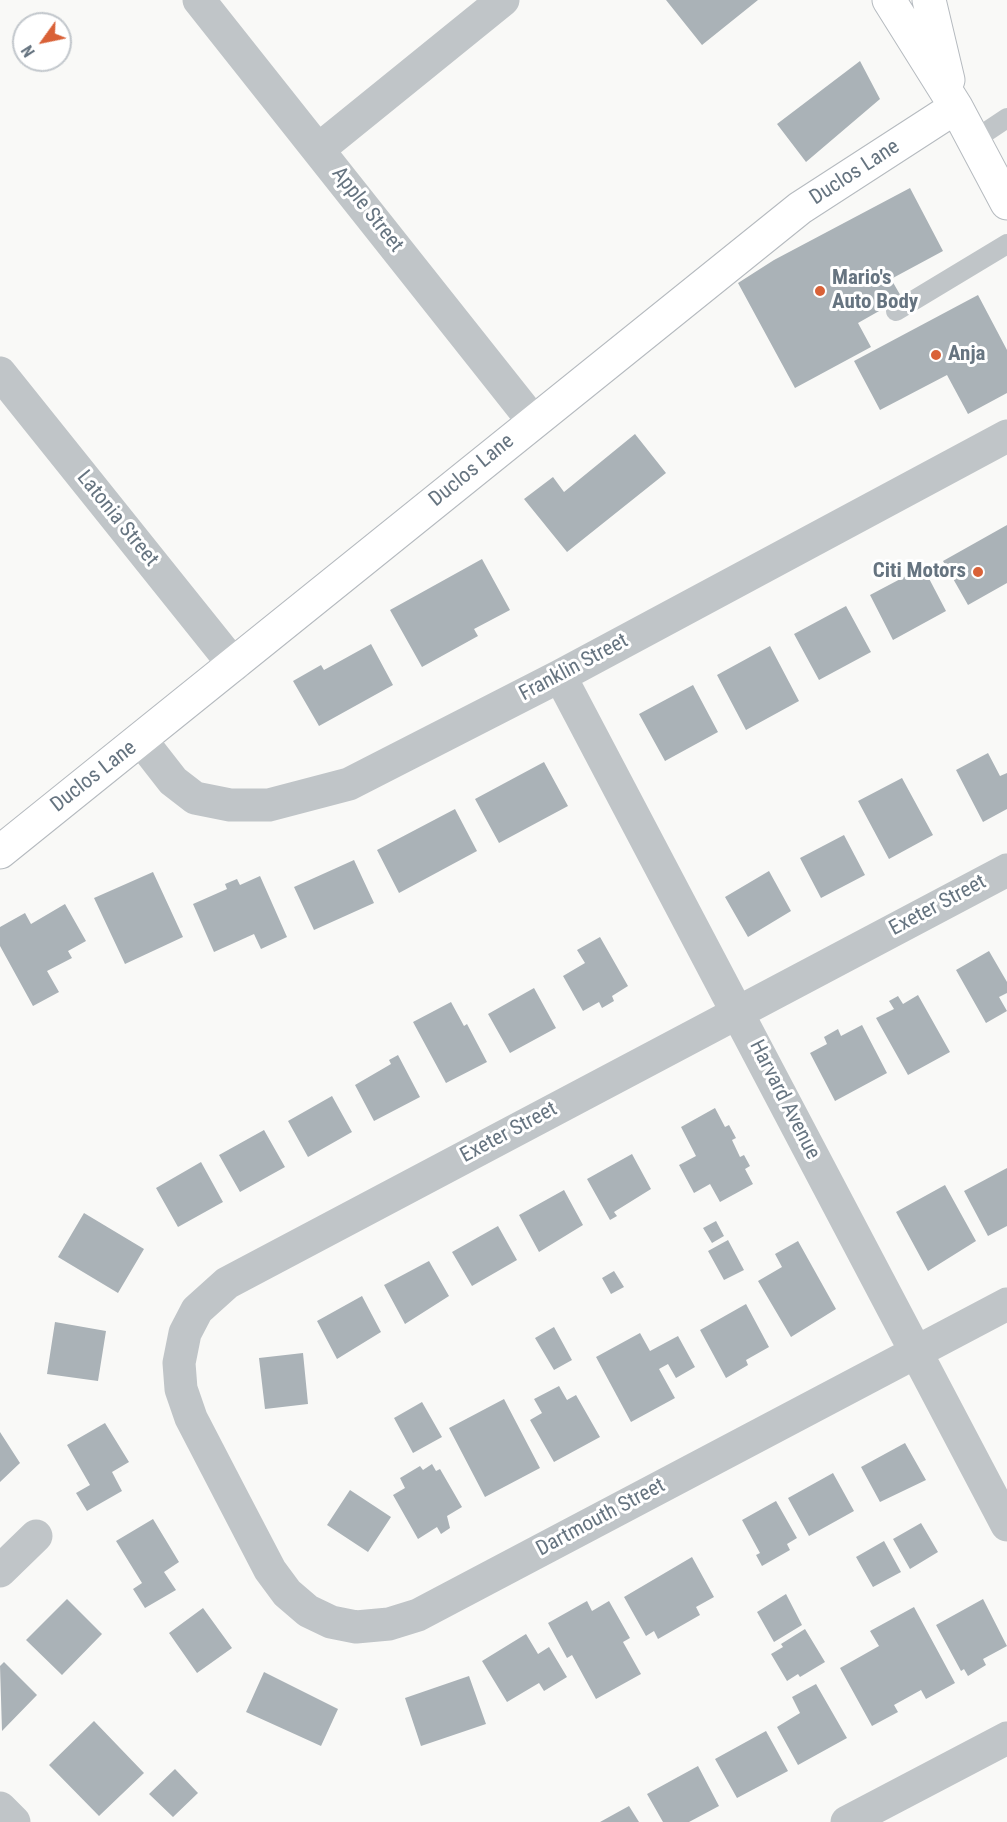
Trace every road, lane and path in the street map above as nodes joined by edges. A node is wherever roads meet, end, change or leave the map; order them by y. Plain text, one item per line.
1 (199, 0) edge
2 (503, 0) edge
3 (889, 0) edge
4 (929, 0) edge
5 (956, 108) junction
6 (1007, 118) edge
7 (974, 140) junction
8 (319, 149) junction
9 (1007, 203) edge
10 (1007, 244) edge
11 (896, 311) dead end
12 (0, 373) edge
13 (533, 421) junction
14 (1007, 436) edge
15 (234, 665) junction
16 (560, 676) junction
17 (141, 740) junction
18 (0, 852) edge
19 (1007, 870) edge
20 (738, 1012) junction
21 (1007, 1304) edge
22 (916, 1353) junction
23 (233, 1499) joint
24 (1007, 1525) edge
25 (36, 1536) dead end
26 (0, 1571) edge
27 (1007, 1738) edge
28 (0, 1808) edge
29 (14, 1822) edge
30 (847, 1822) edge

1 - 8 street, Apple Street
2 - 8 street
3 - 5 street
4 - 5 street
5 - 7 street
5 - 13 street, Duclos Lane
6 - 7 lane
7 - 9 street
8 - 13 street, Apple Street
10 - 11 lane
12 - 15 street, Latonia Street
13 - 15 street, Duclos Lane
14 - 16 street, Franklin Street
15 - 17 street, Duclos Lane
16 - 17 street, Franklin Street
16 - 20 street, Harvard Avenue
17 - 18 street, Duclos Lane
19 - 20 street, Exeter Street
20 - 22 street, Harvard Avenue
20 - 23 street, Exeter Street
21 - 22 street, Dartmouth Street
22 - 23 street, Dartmouth Street
22 - 24 street, Harvard Avenue
25 - 26 street
27 - 30 street
28 - 29 street

